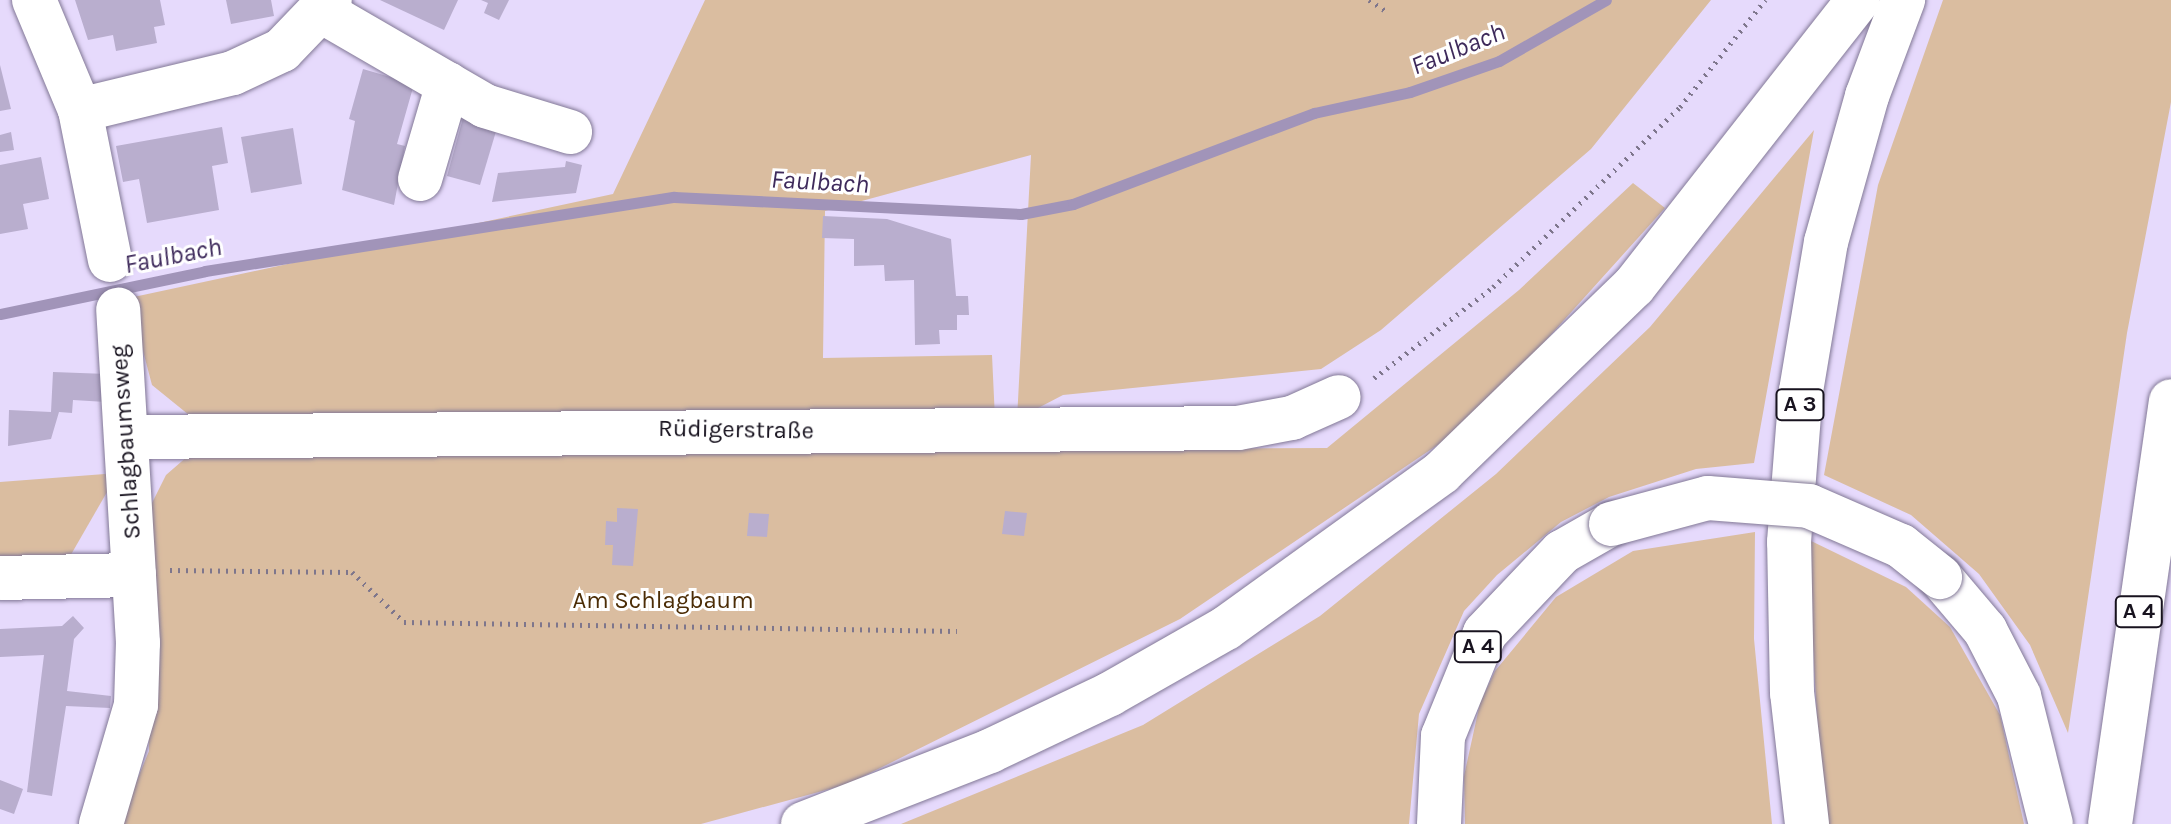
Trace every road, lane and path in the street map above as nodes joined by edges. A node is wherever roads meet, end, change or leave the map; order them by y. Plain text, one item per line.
1 (34, 0) edge
2 (1369, 0) edge
3 (1765, 0) edge
4 (1858, 0) edge
5 (1903, 0) edge
6 (327, 6) edge
7 (1386, 11) dead end
8 (448, 84) junction
9 (80, 110) junction
10 (570, 132) dead end
11 (420, 179) dead end
12 (110, 260) dead end
13 (118, 310) dead end
14 (1339, 397) joint
15 (2171, 401) edge
16 (127, 437) junction
17 (134, 575) junction
18 (0, 578) edge
19 (957, 631) dead end
20 (101, 824) edge
21 (803, 824) edge
22 (1439, 824) edge
23 (1807, 824) edge
24 (2051, 824) edge
25 (2110, 824) edge

1 - 9 main road
2 - 7 path
3 - 14 path
4 - 21 main road
5 - 23 main road, A 3
6 - 8 main road
6 - 9 main road
8 - 10 main road
8 - 11 main road
9 - 12 main road
13 - 16 main road, Schlagbaumsweg
14 - 16 main road, Rüdigerstraße
15 - 25 main road, A 4
16 - 17 main road, Schlagbaumsweg
17 - 18 main road, Schlagbaumsweg
17 - 19 path
17 - 20 main road, Schlagbaumsweg
22 - 24 main road, A 4, bridge

